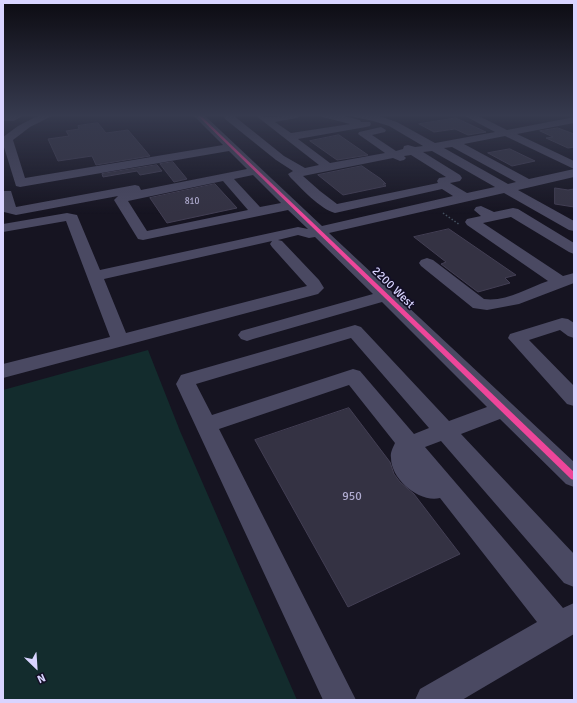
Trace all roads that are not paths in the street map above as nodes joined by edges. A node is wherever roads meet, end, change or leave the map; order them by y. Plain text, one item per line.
1 (7, 148) edge
2 (226, 148) edge
3 (232, 148) edge
4 (268, 148) edge
5 (302, 148) edge
6 (384, 148) edge
7 (408, 148) edge
8 (429, 148) edge
9 (434, 148) edge
10 (463, 148) edge
11 (529, 148) edge
12 (413, 151) junction
13 (394, 154) junction
14 (407, 162) dead end
15 (574, 166) edge
16 (328, 167) junction
17 (532, 168) dead end
18 (253, 169) junction
19 (303, 172) junction
20 (574, 173) edge
21 (226, 177) junction
22 (551, 178) junction
23 (439, 181) junction
24 (528, 184) junction
25 (506, 189) junction
26 (6, 194) dead end
27 (464, 198) junction
28 (291, 206) junction
29 (257, 212) junction
30 (492, 217) junction
31 (574, 227) edge
32 (3, 228) edge
33 (314, 232) junction
34 (279, 240) junction
35 (574, 249) edge
36 (426, 263) dead end
37 (94, 276) junction
38 (567, 280) edge
39 (386, 296) junction
40 (570, 324) edge
41 (120, 340) junction
42 (263, 358) junction
43 (3, 371) edge
44 (574, 399) edge
45 (503, 409) junction
46 (206, 425) junction
47 (446, 431) junction
48 (410, 445) junction
49 (574, 477) edge
50 (574, 574) edge
51 (567, 622) edge
52 (340, 700) edge
53 (431, 700) edge

1 - 2 street
3 - 18 street, 2200 West
4 - 19 street
5 - 16 street
6 - 13 street
7 - 12 street
8 - 12 street
9 - 25 street
10 - 24 street
11 - 15 street
12 - 13 street
12 - 23 street
13 - 14 street
13 - 16 street
16 - 19 street
17 - 22 street
18 - 21 street
18 - 26 street
18 - 28 street, 2200 West
19 - 23 street
20 - 22 street
21 - 29 street
21 - 29 street
22 - 24 street
23 - 27 street
24 - 25 street
25 - 27 street
25 - 31 street
27 - 30 street
27 - 33 street
28 - 29 street
28 - 33 street, 2200 West
30 - 35 street
30 - 38 street
32 - 37 street
33 - 34 street
33 - 39 street, 2200 West
34 - 37 street
34 - 37 street
34 - 41 street
36 - 38 street
37 - 41 street
39 - 42 street
39 - 45 street, 2200 West
40 - 44 street
41 - 43 street
42 - 46 street
42 - 47 street
45 - 47 street
45 - 49 street, 2200 West
46 - 48 street
46 - 52 street
47 - 48 street
47 - 50 street
48 - 51 street
51 - 53 street

